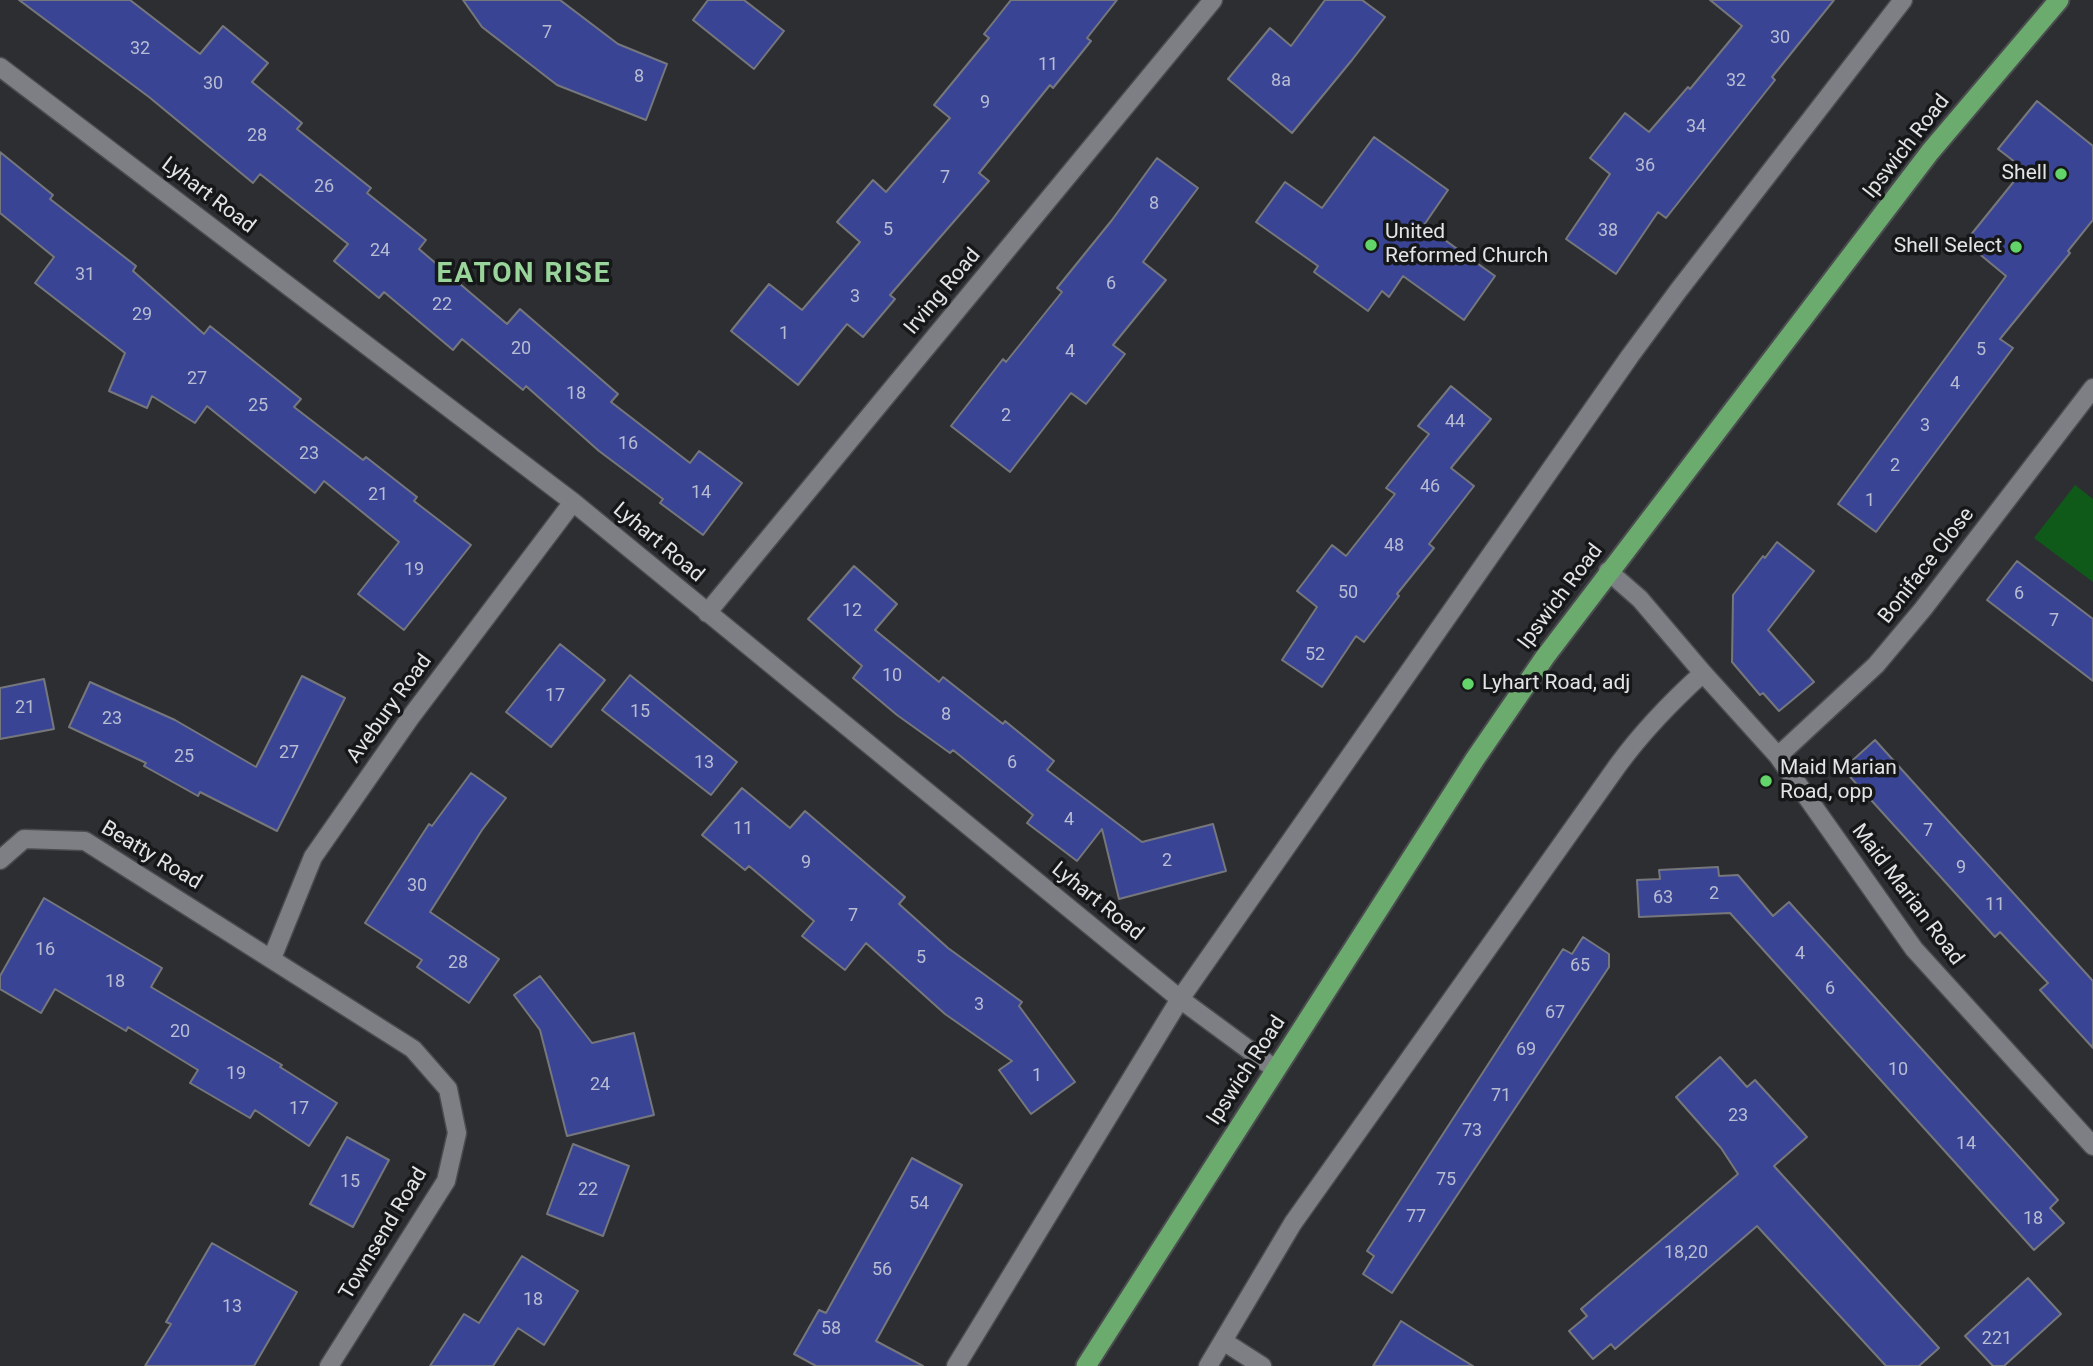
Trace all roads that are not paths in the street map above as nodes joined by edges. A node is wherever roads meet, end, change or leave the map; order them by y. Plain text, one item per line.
1 (1213, 0) edge
2 (1903, 0) edge
3 (2059, 0) edge
4 (0, 67) edge
5 (2093, 388) edge
6 (573, 502) junction
7 (1608, 571) junction
8 (707, 613) junction
9 (1703, 673) junction
10 (1778, 756) junction
11 (0, 860) edge
12 (272, 958) junction
13 (1180, 999) junction
14 (1275, 1069) junction
15 (2093, 1146) edge
16 (1223, 1340) junction
17 (329, 1366) edge
18 (956, 1366) edge
19 (1086, 1366) edge
20 (1208, 1366) edge
21 (1262, 1366) edge

1 - 8 street, Irving Road
2 - 13 street
3 - 7 highway, Ipswich Road
4 - 6 street, Lyhart Road
5 - 10 street, Boniface Close
6 - 8 street, Lyhart Road
6 - 12 street, Avebury Road
7 - 9 street, Maid Marian Road
7 - 14 highway, Ipswich Road
8 - 13 street, Lyhart Road
9 - 10 street, Maid Marian Road
9 - 16 street
10 - 15 street, Maid Marian Road
11 - 12 street, Beatty Road
12 - 17 street, Townsend Road
13 - 14 street, Lyhart Road
13 - 18 street
14 - 19 highway, Ipswich Road
16 - 20 street
16 - 21 street

